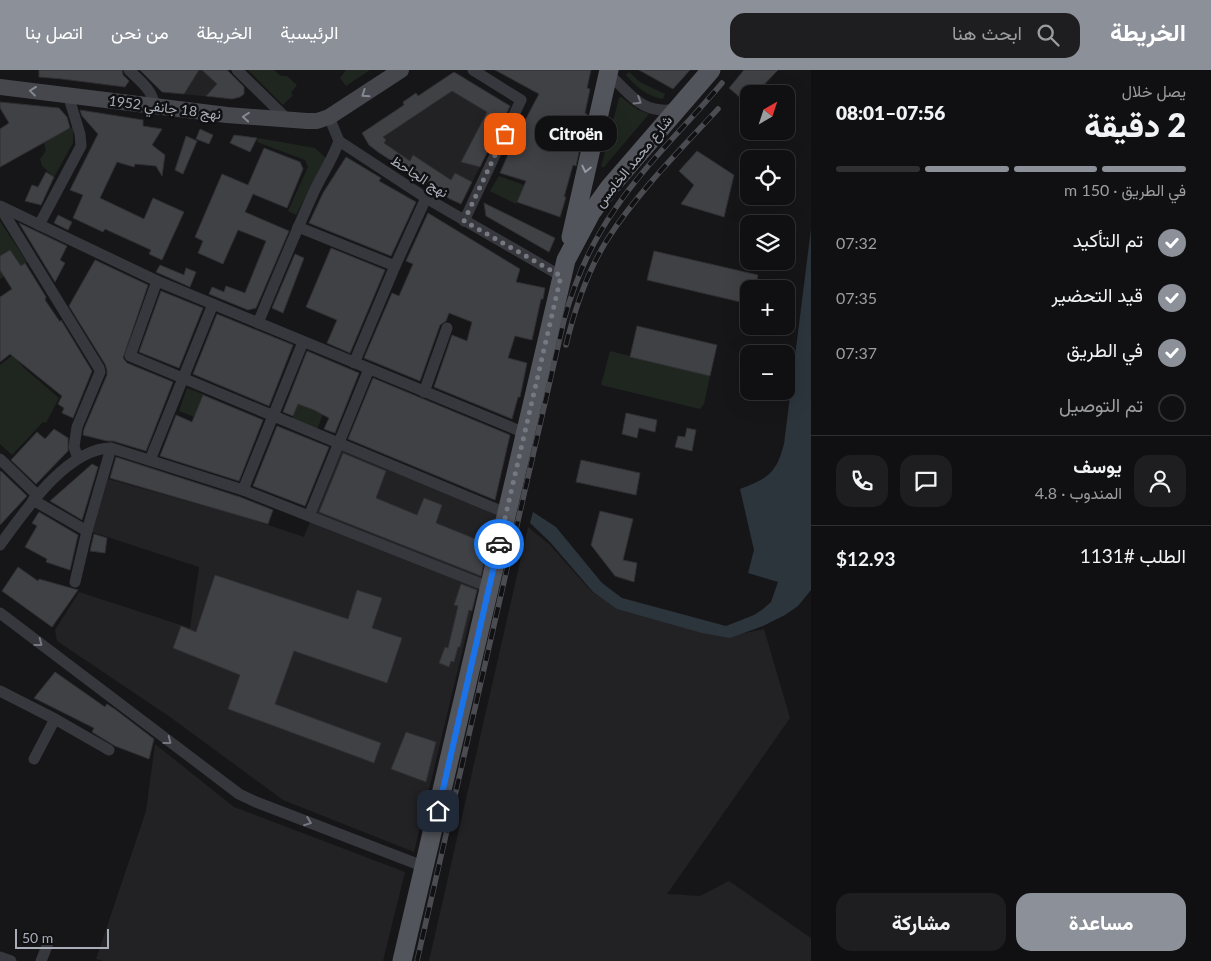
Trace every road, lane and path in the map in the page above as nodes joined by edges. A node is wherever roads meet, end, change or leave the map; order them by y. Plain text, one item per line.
1 (129, 70) edge
2 (237, 70) edge
3 (401, 70) edge
4 (474, 70) edge
5 (712, 70) edge
6 (606, 71) edge
7 (0, 87) edge
8 (68, 95) junction
9 (154, 106) junction
10 (677, 109) junction
11 (329, 117) junction
12 (288, 120) junction
13 (339, 142) junction
14 (426, 198) junction
15 (0, 206) edge
16 (464, 221) junction
17 (39, 225) junction
18 (298, 227) junction
19 (395, 266) junction
20 (564, 268) junction
21 (157, 281) junction
22 (213, 304) junction
23 (258, 323) junction
24 (447, 328) dead end
25 (303, 342) junction
26 (354, 363) junction
27 (369, 369) junction
28 (183, 379) junction
29 (424, 392) junction
30 (272, 416) junction
31 (525, 433) junction
32 (339, 444) junction
33 (111, 448) junction
34 (78, 458) junction
35 (0, 459) edge
36 (150, 460) junction
37 (243, 490) junction
38 (35, 497) junction
39 (506, 513) junction
40 (309, 516) junction
41 (87, 531) junction
42 (0, 545) edge
43 (75, 582) dead end
44 (489, 586) junction
45 (0, 613) edge
46 (0, 691) edge
47 (55, 719) junction
48 (109, 750) dead end
49 (34, 759) dead end
50 (424, 867) junction
51 (49, 941) dead end
52 (0, 957) edge
53 (11, 961) edge
54 (41, 961) edge
55 (402, 961) edge

1 - 9 street
2 - 12 street
3 -> 11 main road
4 - 16 street
5 - 10 main road, شارع محمد الخامس
6 -> 10 street
6 -> 20 main road
8 -> 7 main road, نهج 18 جانفي 1952
8 - 9 main road, نهج 18 جانفي 1952
8 - 17 street
12 -> 9 main road, نهج 18 جانفي 1952
10 - 20 main road, شارع محمد الخامس
11 - 12 main road, نهج 18 جانفي 1952
11 - 13 street
13 - 14 street, نهج الجاحظ
13 - 18 street
14 - 16 street, نهج الجاحظ
14 - 19 street
15 - 17 street
15 - 34 street
16 - 20 street, نهج الجاحظ
17 - 21 street
18 - 19 street
18 - 23 street
19 - 26 street
20 - 31 main road, شارع محمد الخامس
21 - 22 street
21 - 28 street
22 - 23 street
22 - 28 street
23 - 25 street
24 - 29 street
25 - 26 street
25 - 30 street
26 - 27 street
27 - 29 street
27 - 32 street
28 - 30 street
28 - 36 street
29 - 31 street
30 - 32 street
30 - 37 street
31 - 39 main road, شارع محمد الخامس
32 - 39 street
32 - 40 street
33 - 34 street
33 - 36 street
33 - 41 street
34 - 38 street
35 - 38 street
36 - 37 street
37 - 40 street
38 - 41 street
38 - 42 street
39 - 44 main road, شارع محمد الخامس
40 - 44 street
41 - 43 street
44 - 50 main road, شارع محمد الخامس
45 -> 50 street
46 - 47 street
47 - 48 street
47 - 49 street
50 - 55 main road, شارع محمد الخامس
51 - 54 street
52 - 53 street

